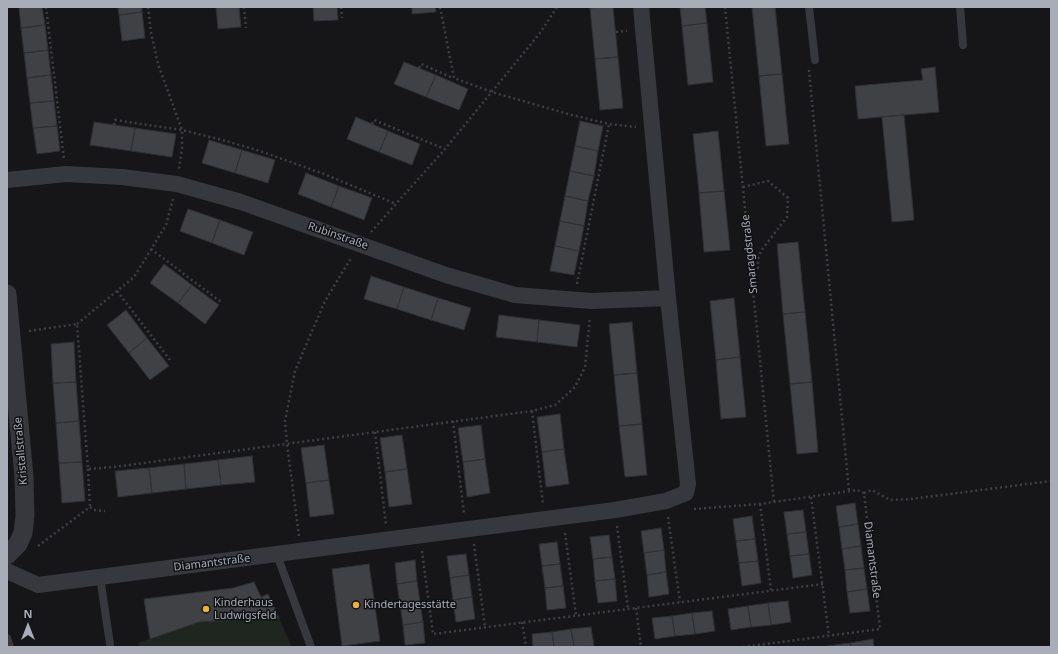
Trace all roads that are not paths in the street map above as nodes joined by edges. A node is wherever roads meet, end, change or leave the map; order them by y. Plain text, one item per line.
1 (640, 7) edge
2 (809, 7) edge
3 (960, 7) edge
4 (963, 45) dead end
5 (815, 60) road end
6 (7, 180) edge
7 (7, 294) edge
8 (668, 298) junction
9 (9, 553) edge
10 (277, 555) junction
11 (7, 571) edge
12 (100, 577) junction
13 (7, 638) edge
14 (110, 644) dead end
15 (10, 647) edge
16 (311, 647) edge

1 - 8 street
2 - 5 lane
3 - 4 lane
6 - 8 street, Rubinstraße
7 - 9 street, Kristallstraße
8 - 10 street, Diamantstraße
10 - 12 street, Diamantstraße
10 - 16 lane
11 - 12 street, Diamantstraße
12 - 14 lane
13 - 15 lane

